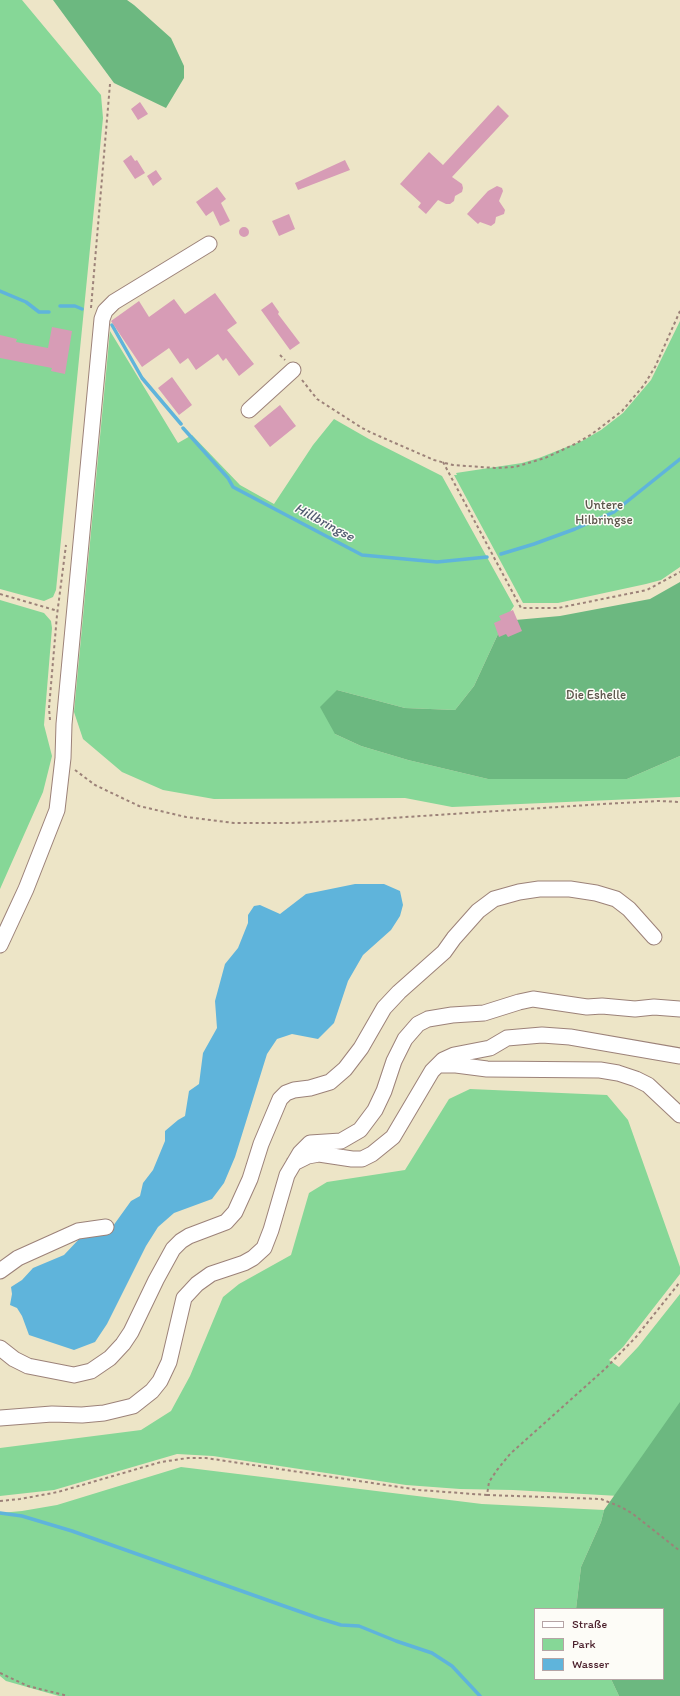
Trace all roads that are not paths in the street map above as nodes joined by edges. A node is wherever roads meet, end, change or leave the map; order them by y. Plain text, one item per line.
1 (209, 244) dead end
2 (293, 370) road end
3 (249, 410) dead end
4 (654, 937) dead end
5 (0, 945) edge
6 (680, 1009) edge
7 (680, 1056) edge
8 (438, 1065) junction
9 (680, 1115) edge
10 (293, 1163) junction
11 (106, 1227) dead end
12 (0, 1271) edge
13 (0, 1348) edge
14 (0, 1418) edge

1 - 5 lane
2 - 3 lane
4 - 13 lane
6 - 10 lane
7 - 8 lane
8 - 9 lane
8 - 10 lane
10 - 14 lane
11 - 12 lane

